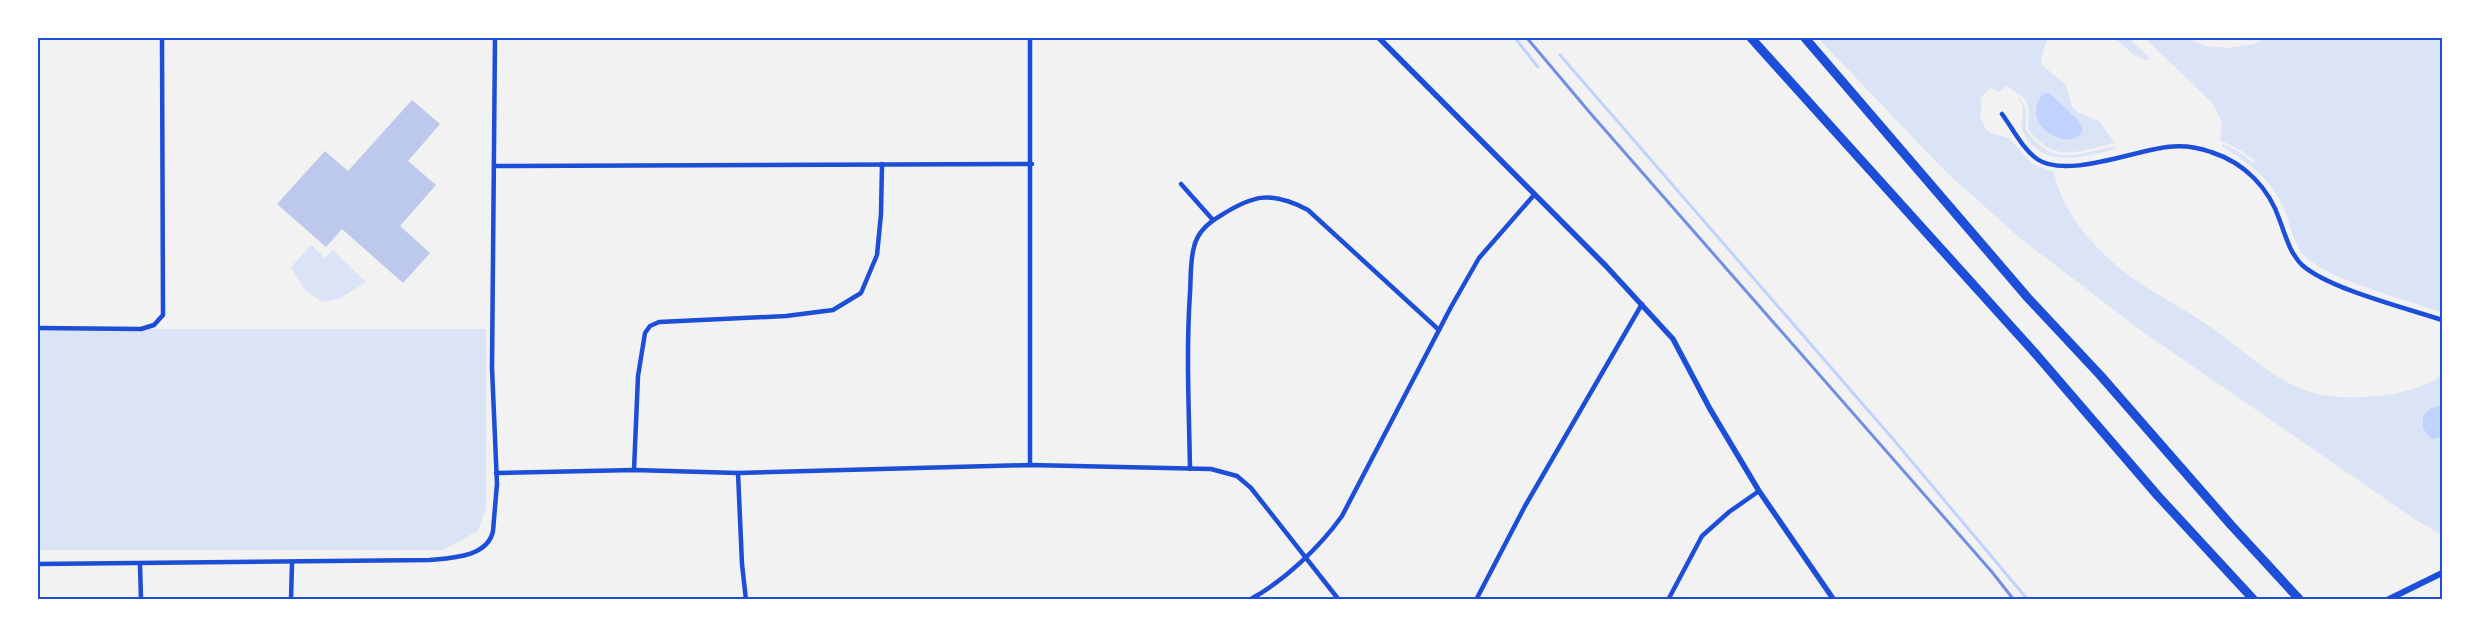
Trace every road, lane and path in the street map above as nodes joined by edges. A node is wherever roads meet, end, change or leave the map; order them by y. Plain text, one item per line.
1 (162, 38) edge
2 (495, 38) edge
3 (1030, 38) edge
4 (1379, 38) edge
5 (1751, 38) edge
6 (1805, 38) edge
7 (2002, 114) dead end
8 (882, 164) junction
9 (1032, 164) junction
10 (495, 166) junction
11 (1181, 184) dead end
12 (1534, 195) junction
13 (1213, 220) junction
14 (1642, 304) junction
15 (2442, 320) edge
16 (38, 328) edge
17 (1439, 330) junction
18 (1030, 465) junction
19 (1190, 468) junction
20 (634, 470) junction
21 (738, 472) junction
22 (496, 473) junction
23 (1759, 491) junction
24 (1305, 557) junction
25 (292, 562) junction
26 (38, 564) edge
27 (140, 564) junction
28 (2442, 574) edge
29 (141, 600) edge
30 (291, 600) edge
31 (746, 600) edge
32 (1249, 600) edge
33 (1339, 600) edge
34 (1476, 600) edge
35 (1668, 600) edge
36 (1834, 600) edge
37 (2254, 600) edge
38 (2300, 600) edge
39 (2387, 600) edge

1 - 16 street
2 - 10 street
3 - 9 street
4 - 12 street
5 - 37 highway
6 - 38 highway
7 - 15 street
8 - 9 street
8 - 10 street
8 - 20 street
9 - 18 street
10 - 22 street
11 - 13 street
12 - 14 street
12 - 17 street
13 - 17 street
13 - 19 street
14 - 23 street
14 - 34 street
17 - 24 street
18 - 19 street
18 - 21 street
19 - 24 street
20 - 21 street
20 - 22 street
21 - 31 street
22 - 25 street
23 - 35 street
23 - 36 street
24 - 32 street
24 - 33 street
25 - 27 street
25 - 30 street
26 - 27 street
27 - 29 street
28 - 39 main road

